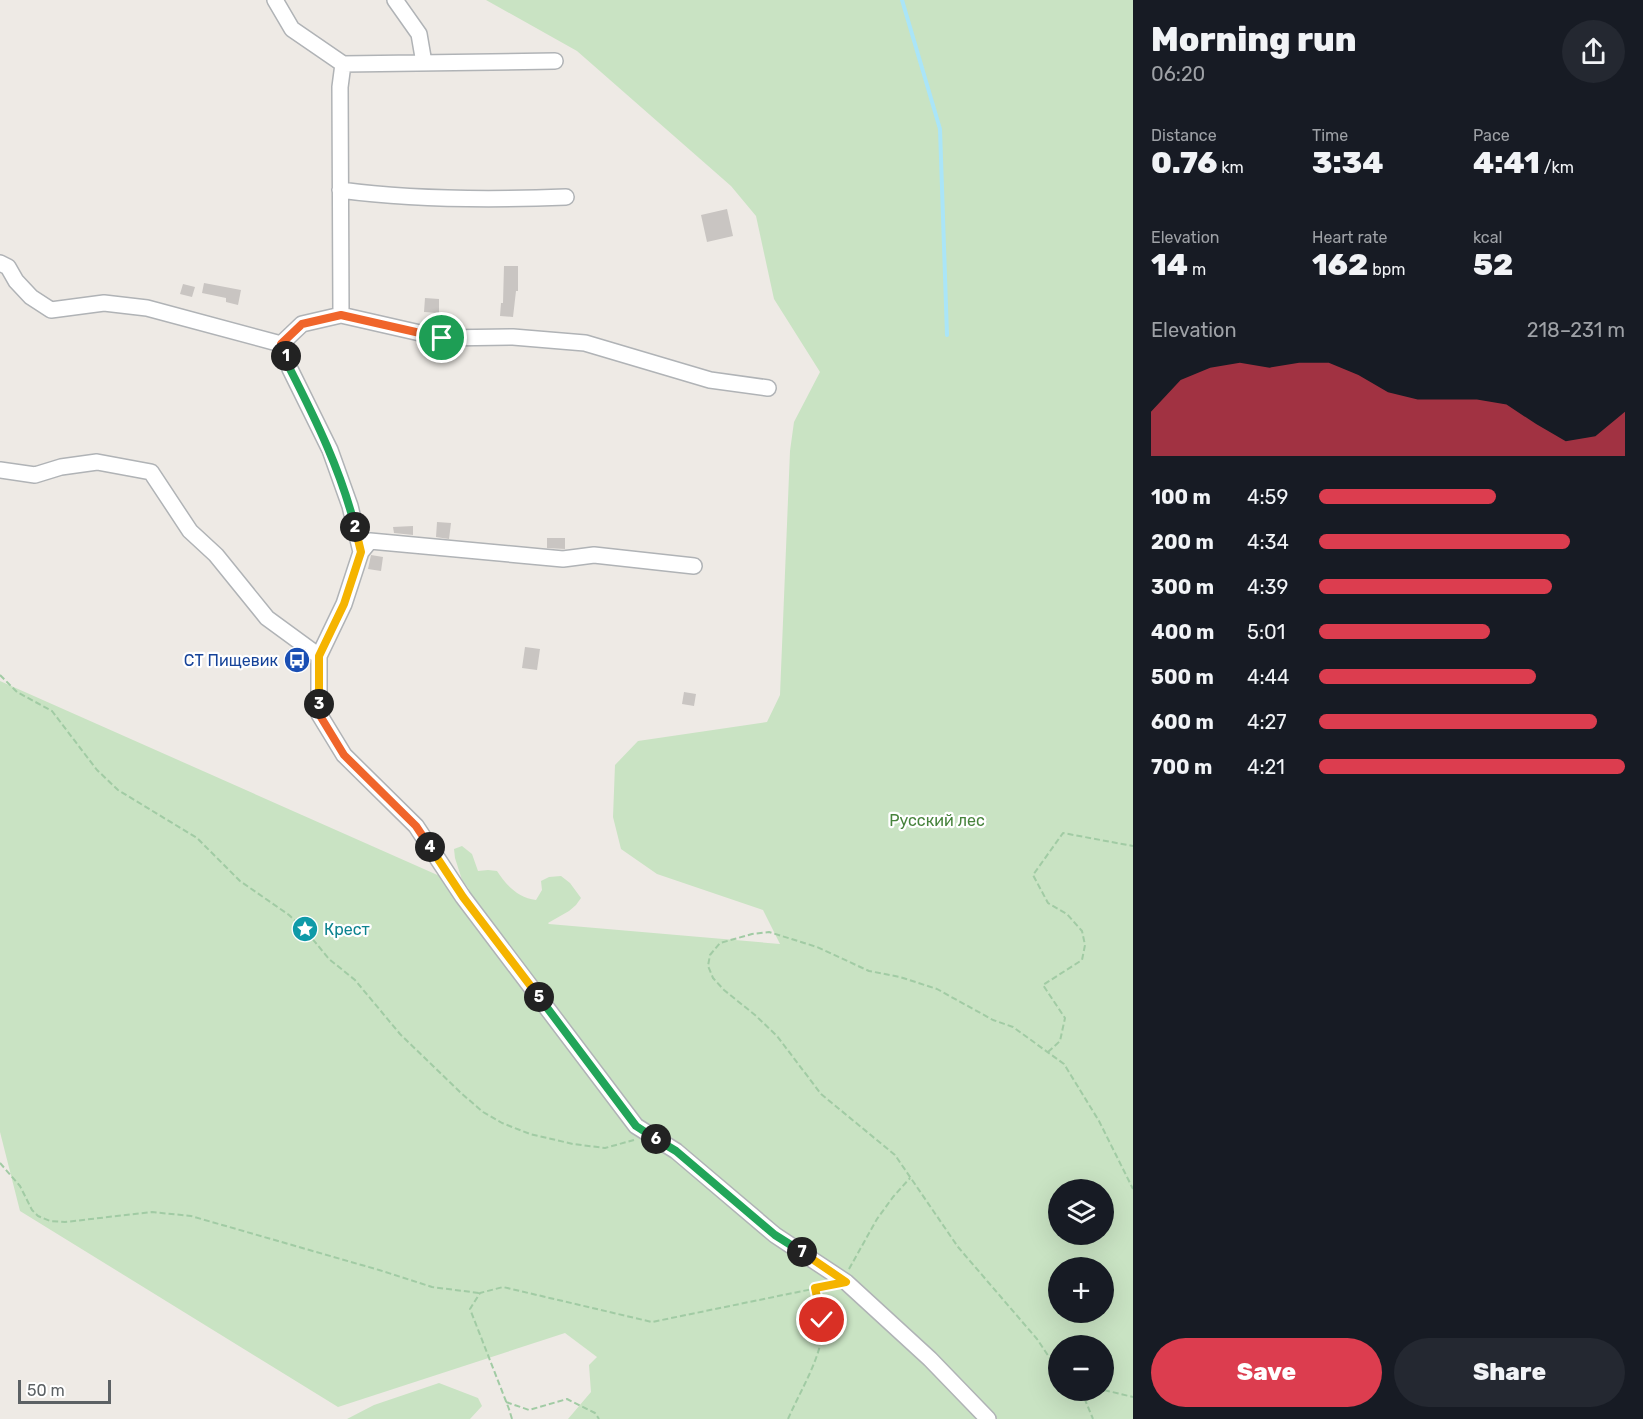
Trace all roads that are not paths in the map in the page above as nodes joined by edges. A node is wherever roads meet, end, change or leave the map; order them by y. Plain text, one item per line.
1 (275, 0) edge
2 (395, 0) edge
3 (555, 61) dead end
4 (423, 63) junction
5 (343, 64) junction
6 (340, 190) junction
7 (566, 196) dead end
8 (0, 263) edge
9 (341, 315) junction
10 (281, 344) junction
11 (768, 388) dead end
12 (0, 470) edge
13 (361, 552) junction
14 (694, 566) dead end
15 (319, 656) junction
16 (988, 1419) edge

1 - 5 street
2 - 4 street
3 - 4 street
4 - 5 street
5 - 6 street
6 - 7 street
6 - 9 street
8 - 10 street
9 - 10 street
9 - 11 street
10 - 13 street
12 - 15 street
13 - 14 street
13 - 15 street
15 - 16 street

